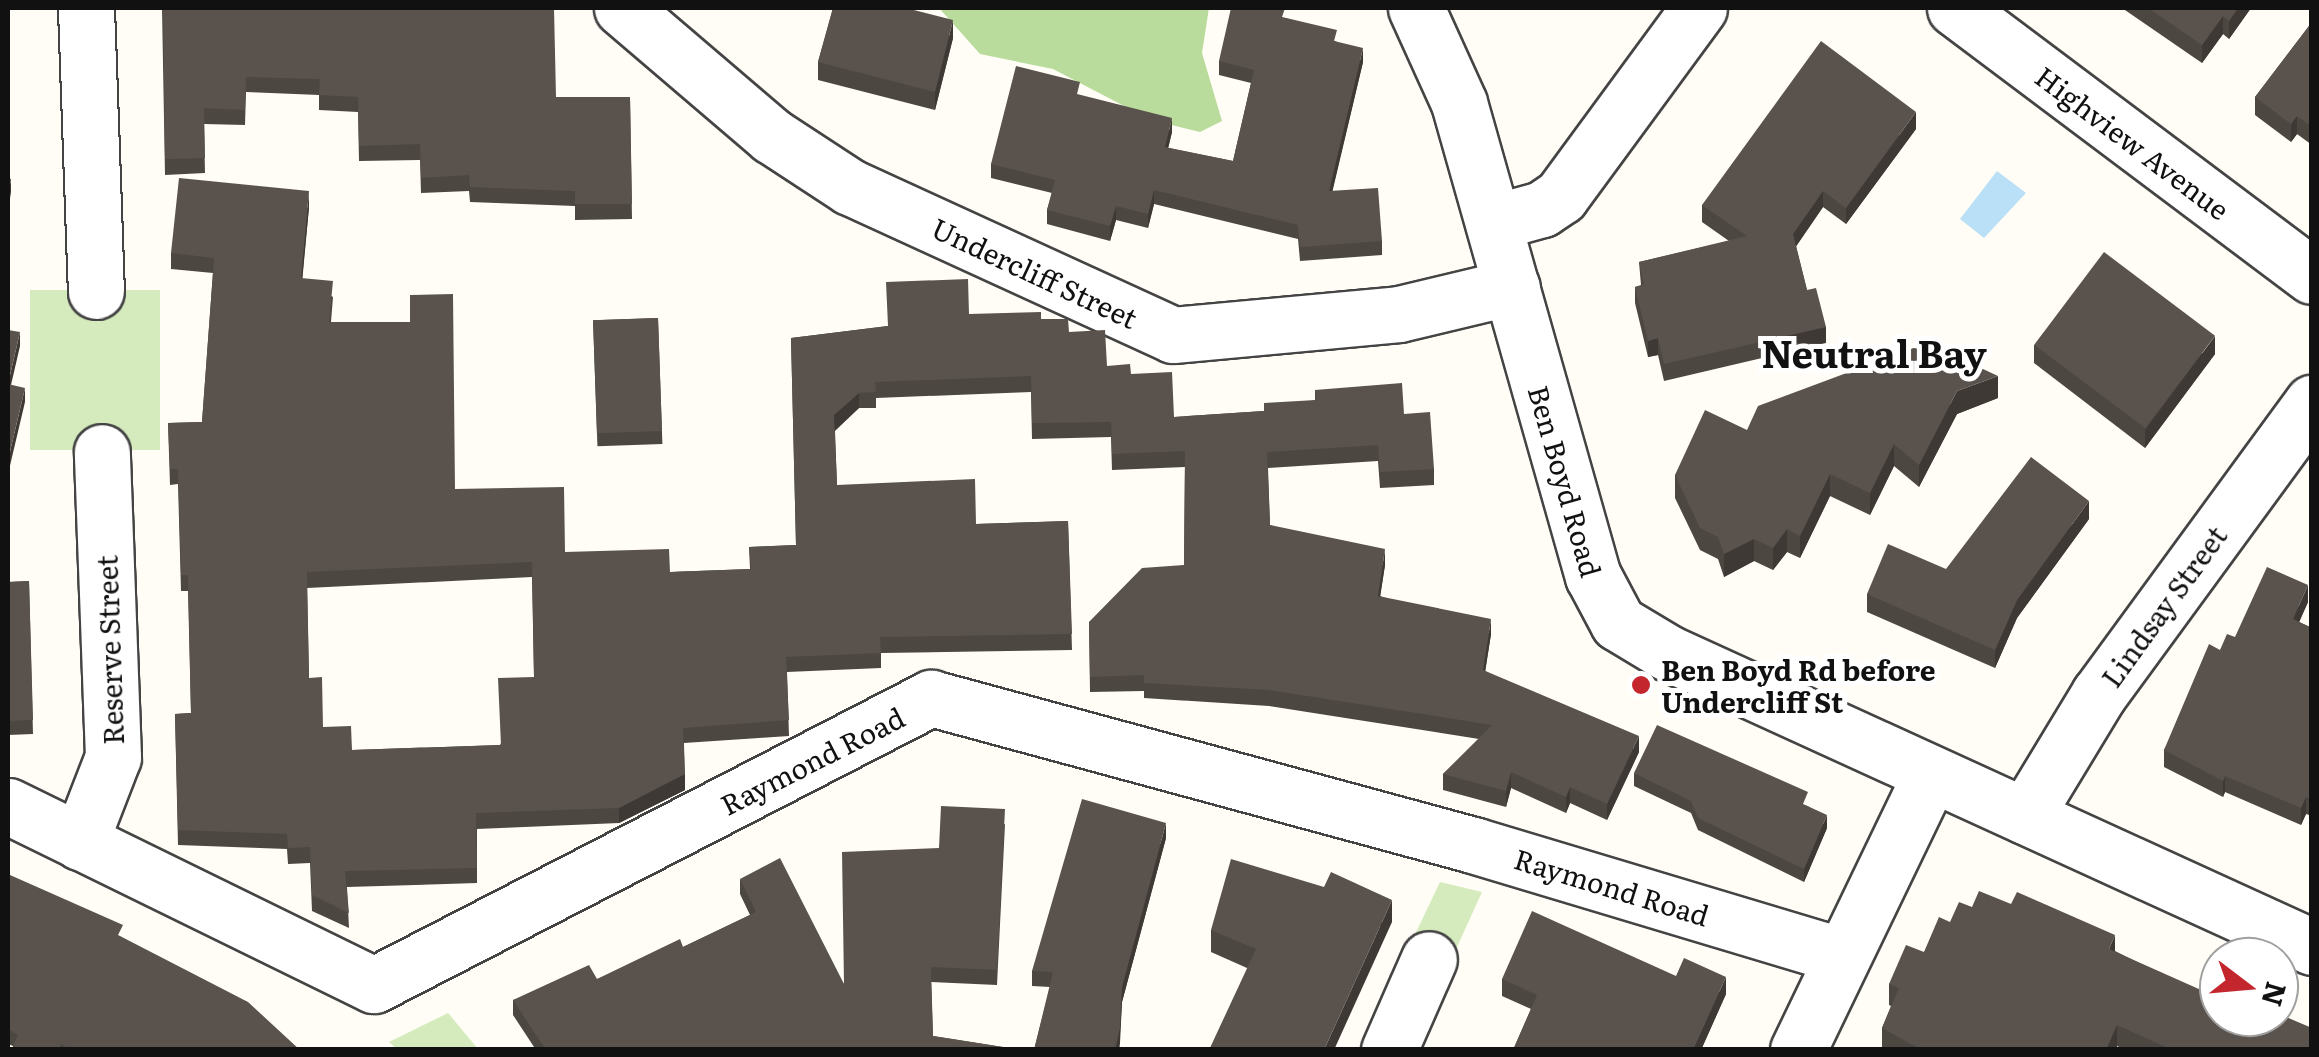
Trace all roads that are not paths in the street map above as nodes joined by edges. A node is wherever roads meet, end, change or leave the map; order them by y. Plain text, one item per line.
1 (86, 8) edge
2 (622, 8) edge
3 (1416, 8) edge
4 (1700, 8) edge
5 (1954, 8) edge
6 (1495, 222) junction
7 (2312, 276) edge
8 (1512, 287) junction
9 (96, 292) dead end
10 (2312, 403) edge
11 (102, 452) dead end
12 (1932, 774) junction
13 (8, 806) edge
14 (2026, 816) junction
15 (80, 842) junction
16 (2312, 947) edge
17 (1842, 956) junction
18 (1429, 959) dead end
19 (1389, 1050) edge
20 (1798, 1050) edge

1 - 9 street
2 - 8 street, Undercliff Street
3 - 6 street, Ben Boyd Road
4 - 6 street
5 - 7 street, Highview Avenue
6 - 8 street, Ben Boyd Road
8 - 12 street, Ben Boyd Road
10 - 14 street, Lindsay Street
11 - 15 street, Reserve Street
12 - 14 street, Ben Boyd Road
12 - 17 street
13 - 15 street, Raymond Road
14 - 16 street, Ben Boyd Road
15 - 17 street, Raymond Road
17 - 20 street
18 - 19 street

